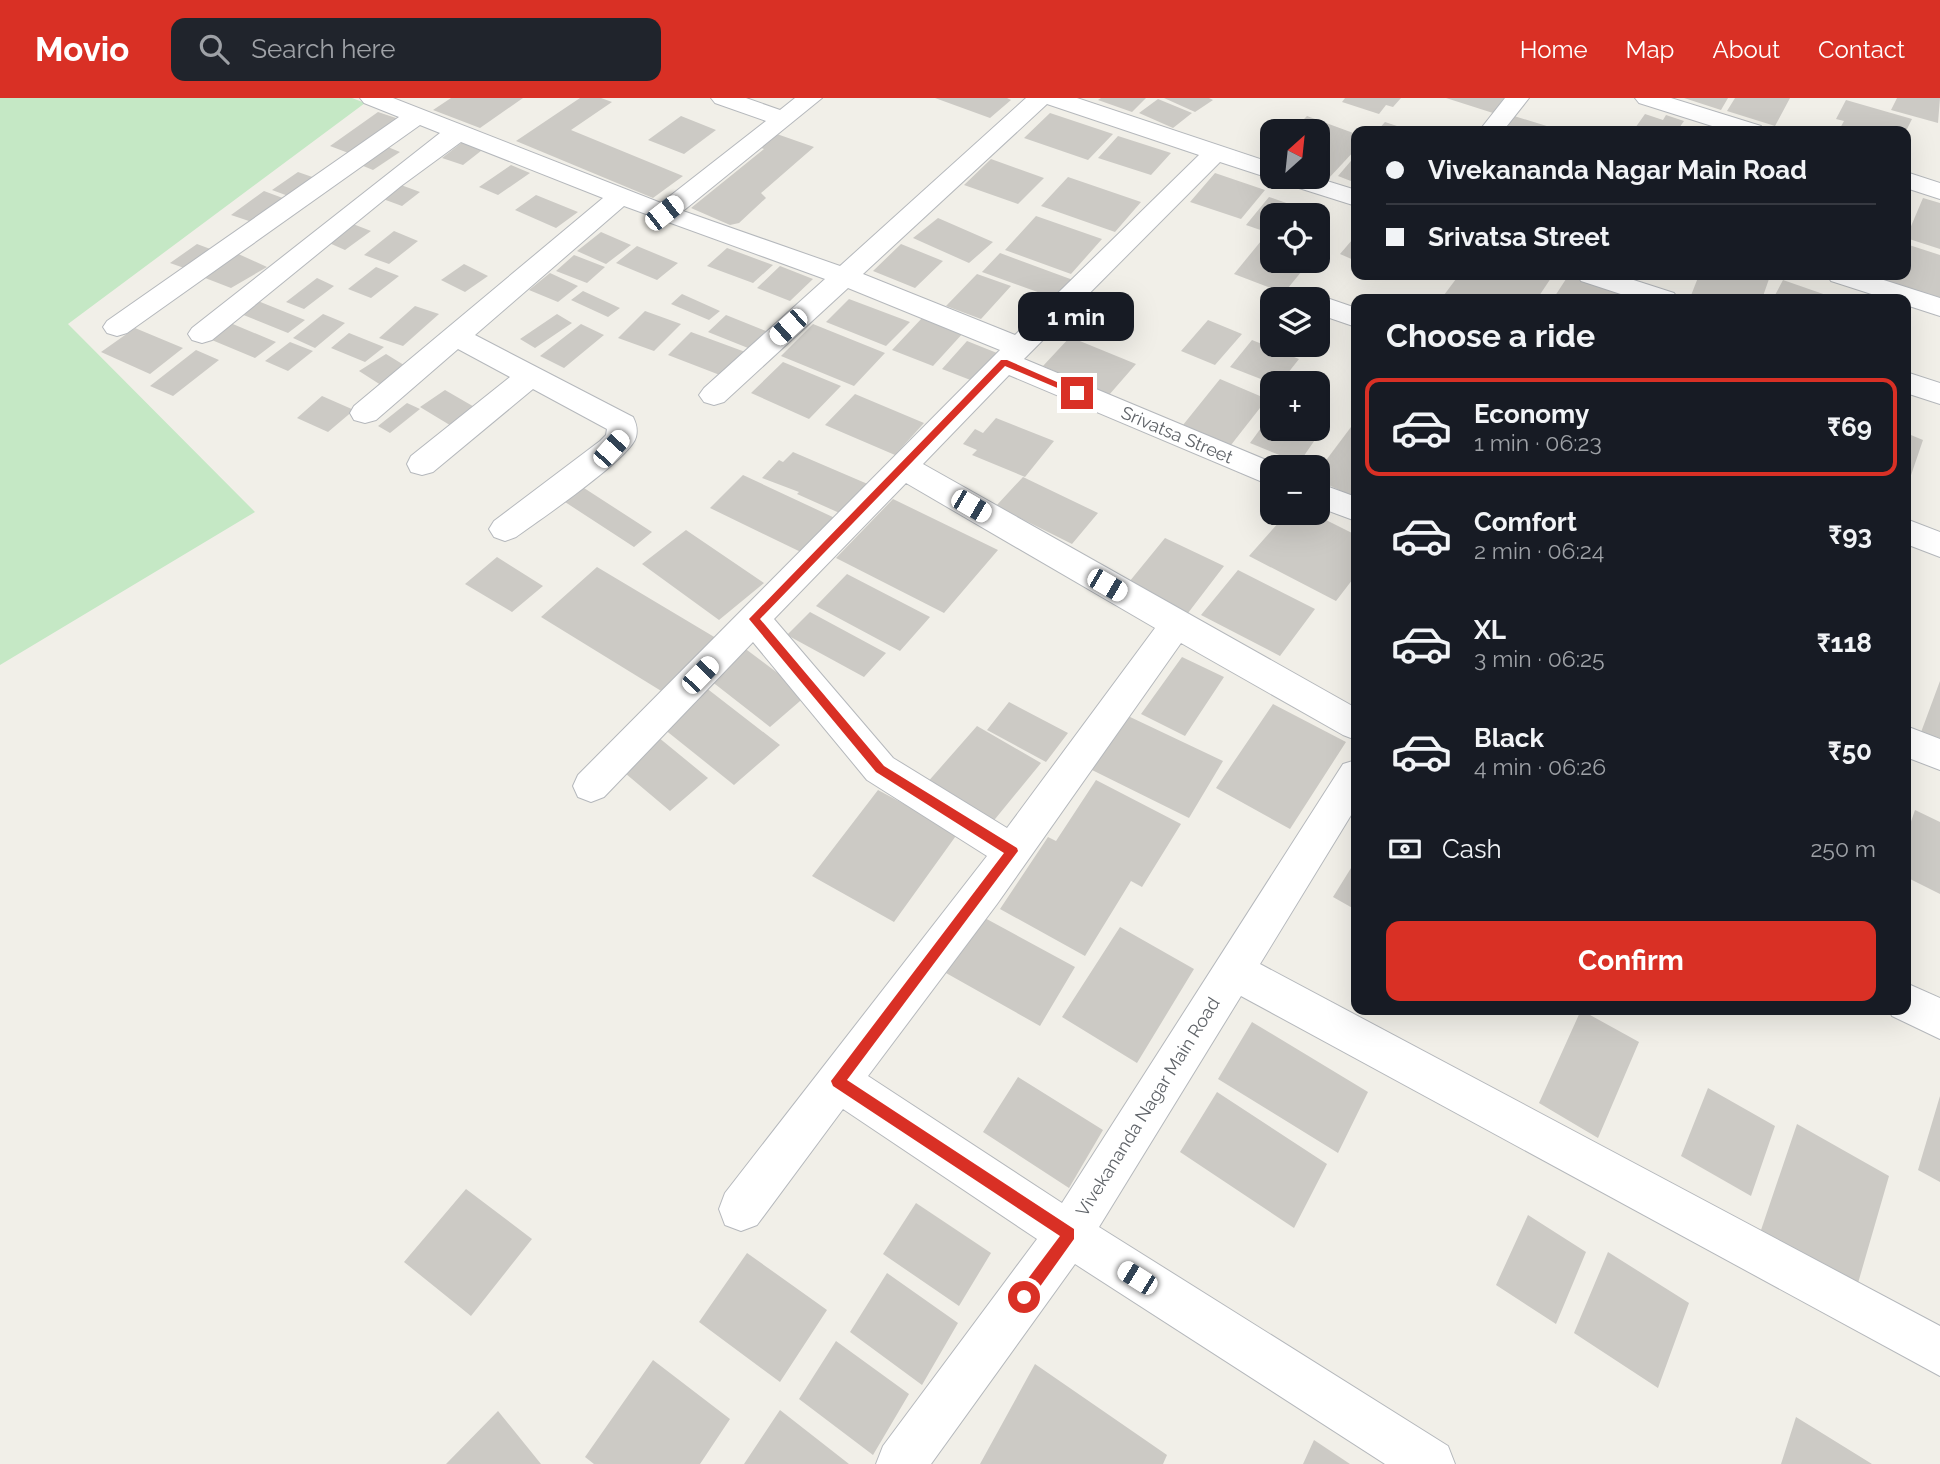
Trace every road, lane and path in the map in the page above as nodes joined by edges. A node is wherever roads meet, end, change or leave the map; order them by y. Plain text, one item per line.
1 (372, 98) edge
2 (723, 98) edge
3 (810, 98) edge
4 (1040, 98) edge
5 (1052, 98) edge
6 (1517, 98) edge
7 (1647, 98) edge
8 (417, 116) junction
9 (783, 118) junction
10 (1495, 126) edge
11 (1736, 126) edge
12 (458, 132) junction
13 (1215, 153) junction
14 (1260, 167) edge
15 (1911, 182) edge
16 (1328, 189) edge
17 (1940, 191) edge
18 (621, 196) junction
19 (1351, 196) edge
20 (664, 213) junction
21 (844, 276) junction
22 (1610, 280) edge
23 (1856, 280) edge
24 (1656, 292) edge
25 (1900, 294) edge
26 (1911, 298) edge
27 (1940, 307) edge
28 (1330, 308) edge
29 (1351, 316) edge
30 (117, 327) dead end
31 (201, 334) dead end
32 (455, 336) junction
33 (1012, 355) junction
34 (530, 376) junction
35 (1911, 384) edge
36 (1940, 394) edge
37 (714, 395) dead end
38 (365, 413) dead end
39 (422, 464) dead end
40 (903, 467) junction
41 (1260, 469) edge
42 (1330, 499) edge
43 (1351, 508) edge
44 (505, 529) dead end
45 (1911, 533) edge
46 (1940, 545) edge
47 (754, 619) junction
48 (1175, 624) junction
49 (1351, 722) edge
50 (1911, 743) edge
51 (1940, 755) edge
52 (1351, 783) edge
53 (591, 786) dead end
54 (1012, 851) junction
55 (1232, 970) junction
56 (1911, 1004) edge
57 (1940, 1019) edge
58 (838, 1081) junction
59 (741, 1209) dead end
60 (1069, 1234) junction
61 (1940, 1352) edge
62 (901, 1464) edge
63 (1430, 1464) edge

1 - 8 street, Srivatsa Street
2 - 9 street
3 - 9 street
4 - 21 street
5 - 13 street
6 - 10 street
7 - 11 street
8 - 12 street, Srivatsa Street
8 - 30 street
9 - 20 street
12 - 18 street, Srivatsa Street
12 - 31 street
13 - 14 street
13 - 33 street
15 - 17 street
16 - 19 street
18 - 20 street, Srivatsa Street
18 - 32 street
20 - 21 street, Srivatsa Street
21 - 33 street, Srivatsa Street
21 - 37 street
22 - 24 street
23 - 25 street
26 - 27 street
28 - 29 street
32 - 34 street
32 - 38 street
33 - 40 street
33 - 41 street, Srivatsa Street
34 - 39 street
34 - 44 street
35 - 36 street
40 - 47 street
40 - 48 street
42 - 43 street
45 - 46 street
47 - 53 street
47 - 54 street
48 - 49 street
48 - 54 street
50 - 51 street
52 - 55 street, Vivekananda Nagar Main Road
54 - 58 street
55 - 60 street, Vivekananda Nagar Main Road
55 - 61 street
56 - 57 street
58 - 59 street
58 - 60 street
60 - 62 street, Vivekananda Nagar Main Road
60 - 63 street

